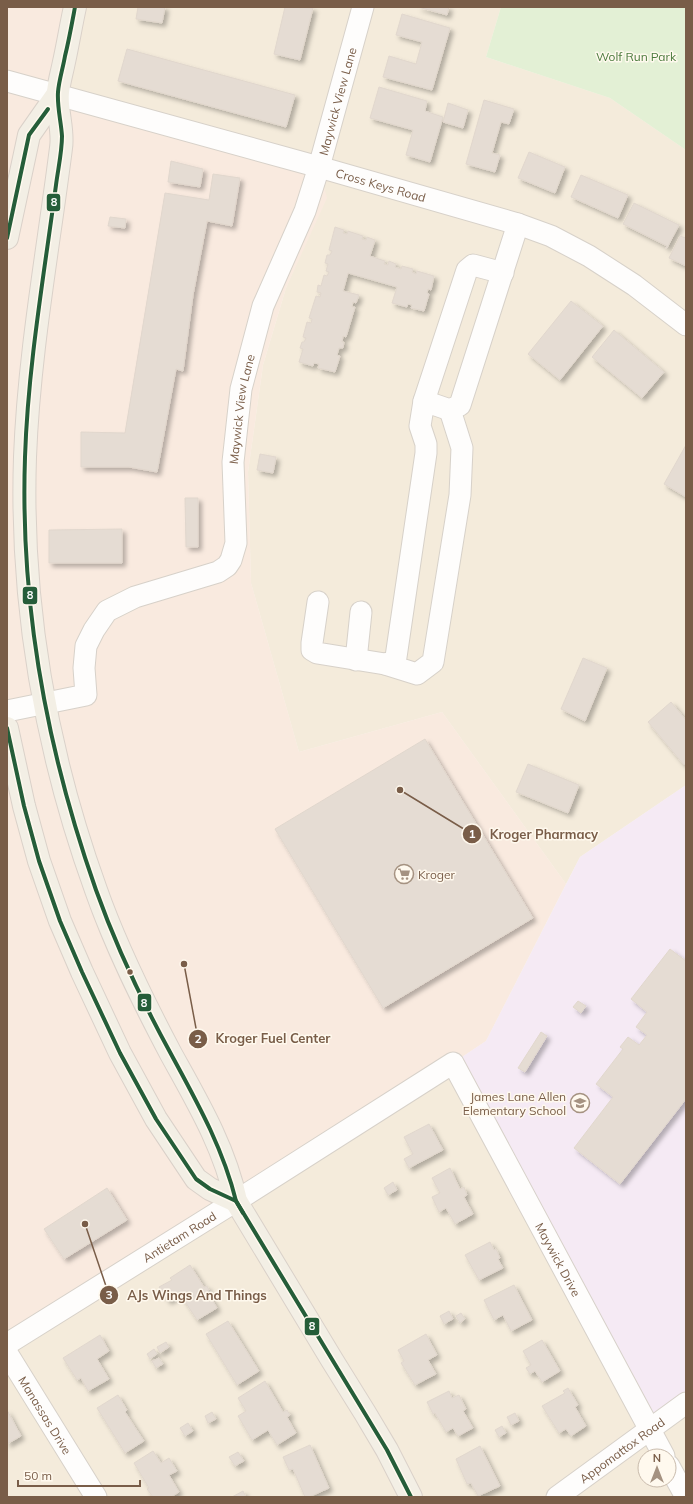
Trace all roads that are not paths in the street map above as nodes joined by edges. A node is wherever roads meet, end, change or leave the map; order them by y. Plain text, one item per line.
1 (75, 7) edge
2 (363, 7) edge
3 (7, 81) edge
4 (57, 95) junction
5 (319, 167) junction
6 (518, 224) junction
7 (7, 238) edge
8 (503, 273) junction
9 (686, 325) edge
10 (424, 401) junction
11 (450, 410) junction
12 (318, 602) dead end
13 (361, 612) dead end
14 (356, 660) junction
15 (385, 664) junction
16 (44, 704) junction
17 (7, 711) edge
18 (7, 728) edge
19 (453, 1063) joint
20 (236, 1201) junction
21 (7, 1344) edge
22 (7, 1353) edge
23 (686, 1403) edge
24 (649, 1429) junction
25 (660, 1448) edge
26 (677, 1481) edge
27 (96, 1497) edge
28 (411, 1497) edge
29 (556, 1497) edge
30 (686, 1497) edge

1 - 4 main road
2 - 5 street, Maywick View Lane
3 - 4 street, Cross Keys Road
4 - 5 street, Cross Keys Road
4 - 7 main road
4 - 16 main road
5 - 6 street, Cross Keys Road
5 - 16 street, Maywick View Lane
6 - 8 street
6 - 9 street, Cross Keys Road
8 - 10 street
8 - 11 street
10 - 11 street
10 - 15 street
11 - 15 street
12 - 14 street
13 - 14 street
14 - 15 street
16 - 17 street
16 - 20 main road
18 - 20 main road
19 - 20 street, Antietam Road
19 - 24 street, Maywick Drive
20 - 21 street, Antietam Road
20 - 28 main road
22 - 27 street, Manassas Drive
23 - 24 street, Appomattox Road
24 - 25 street, Maywick Drive
24 - 29 street, Appomattox Road
26 - 30 street

